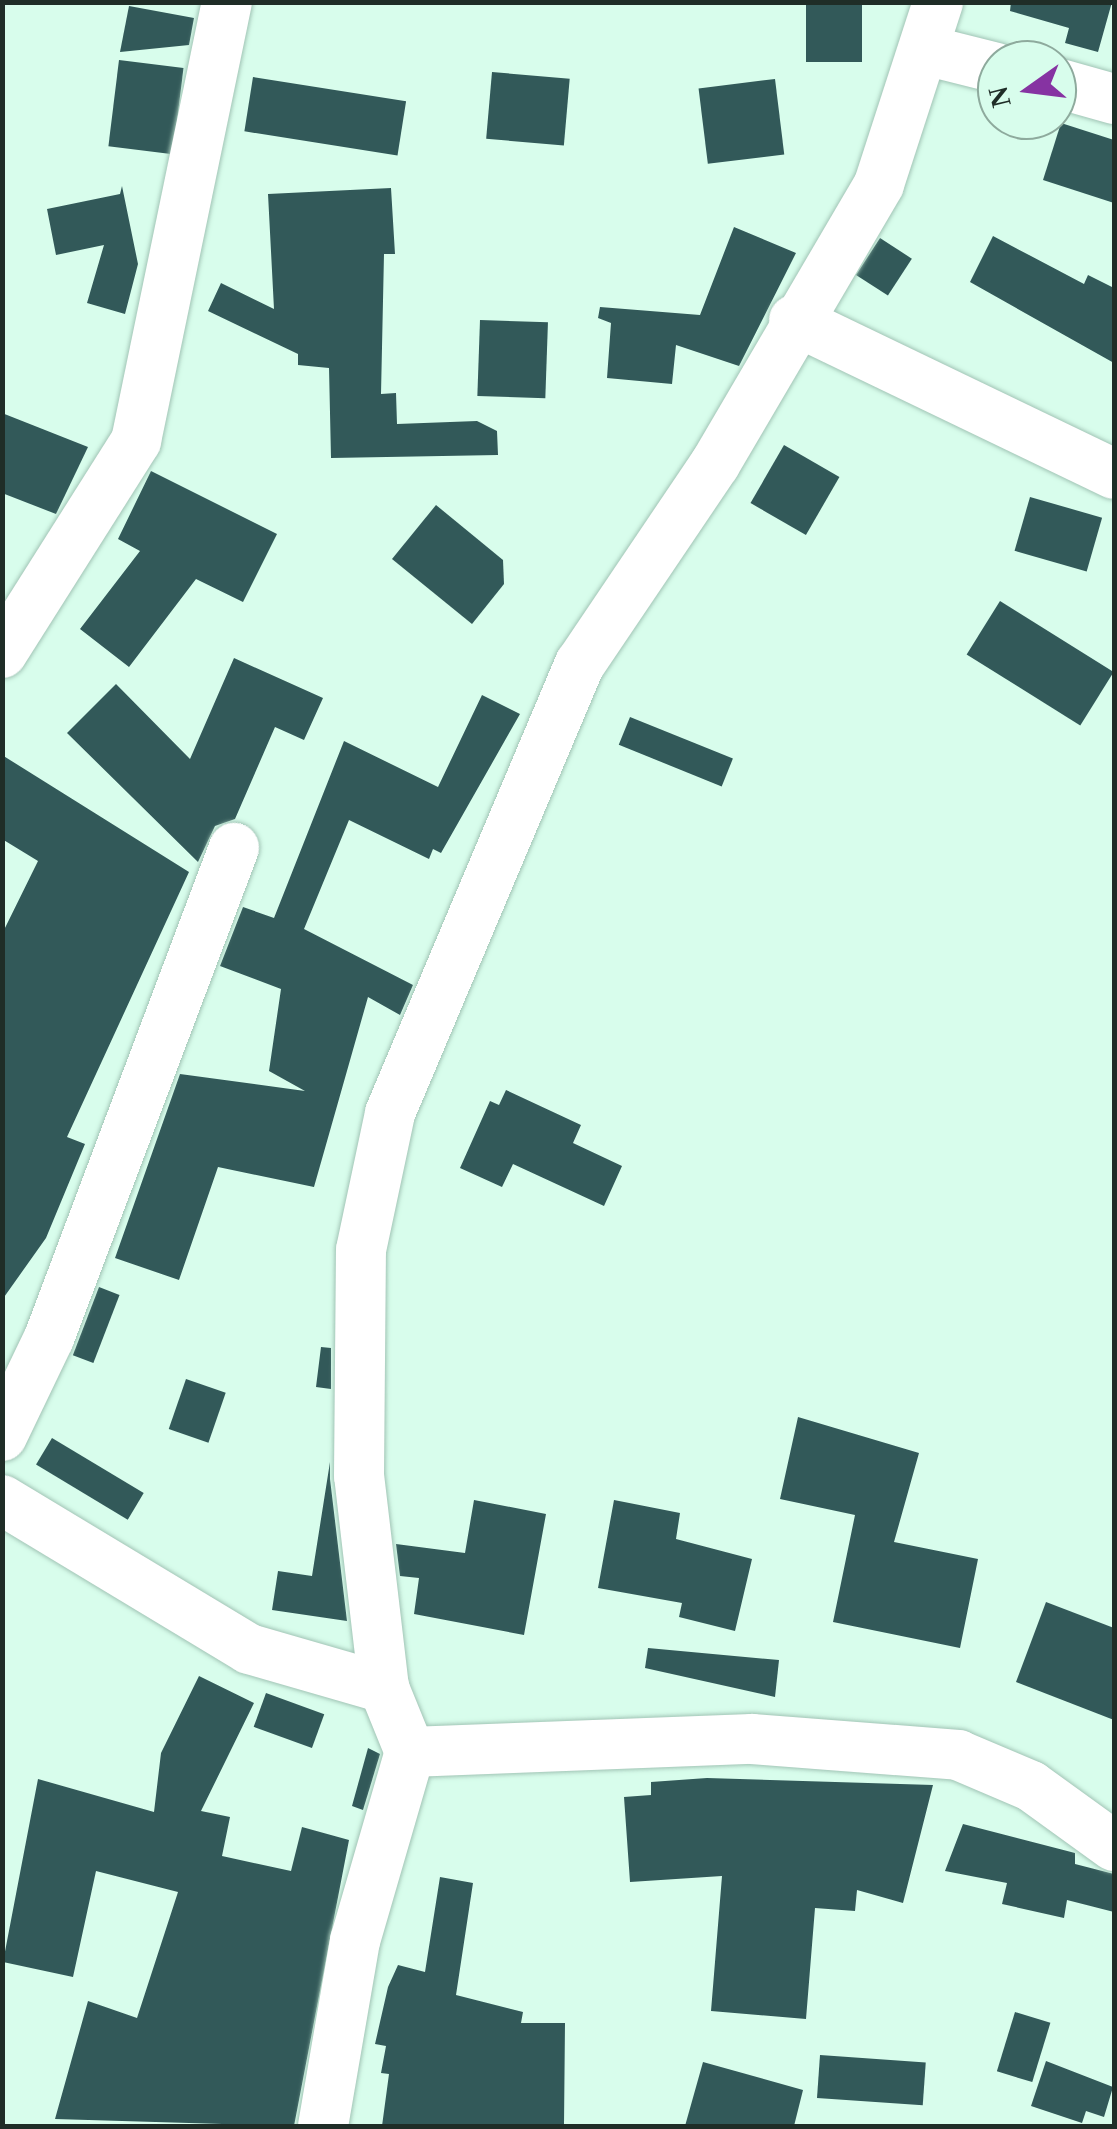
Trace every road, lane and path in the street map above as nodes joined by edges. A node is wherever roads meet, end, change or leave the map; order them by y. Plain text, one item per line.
1 (226, 2) edge
2 (938, 2) edge
3 (924, 50) junction
4 (977, 63) edge
5 (1077, 89) edge
6 (1114, 99) edge
7 (794, 320) junction
8 (1114, 474) edge
9 (2, 652) edge
10 (234, 848) dead end
11 (2, 1436) edge
12 (2, 1500) edge
13 (384, 1688) junction
14 (410, 1752) junction
15 (1114, 1846) edge
16 (323, 2126) edge

1 - 9 street
2 - 3 street
3 - 4 street
3 - 7 street
5 - 6 street
7 - 8 street
7 - 13 street
10 - 11 street
12 - 13 street
13 - 14 street
14 - 15 street
14 - 16 street

